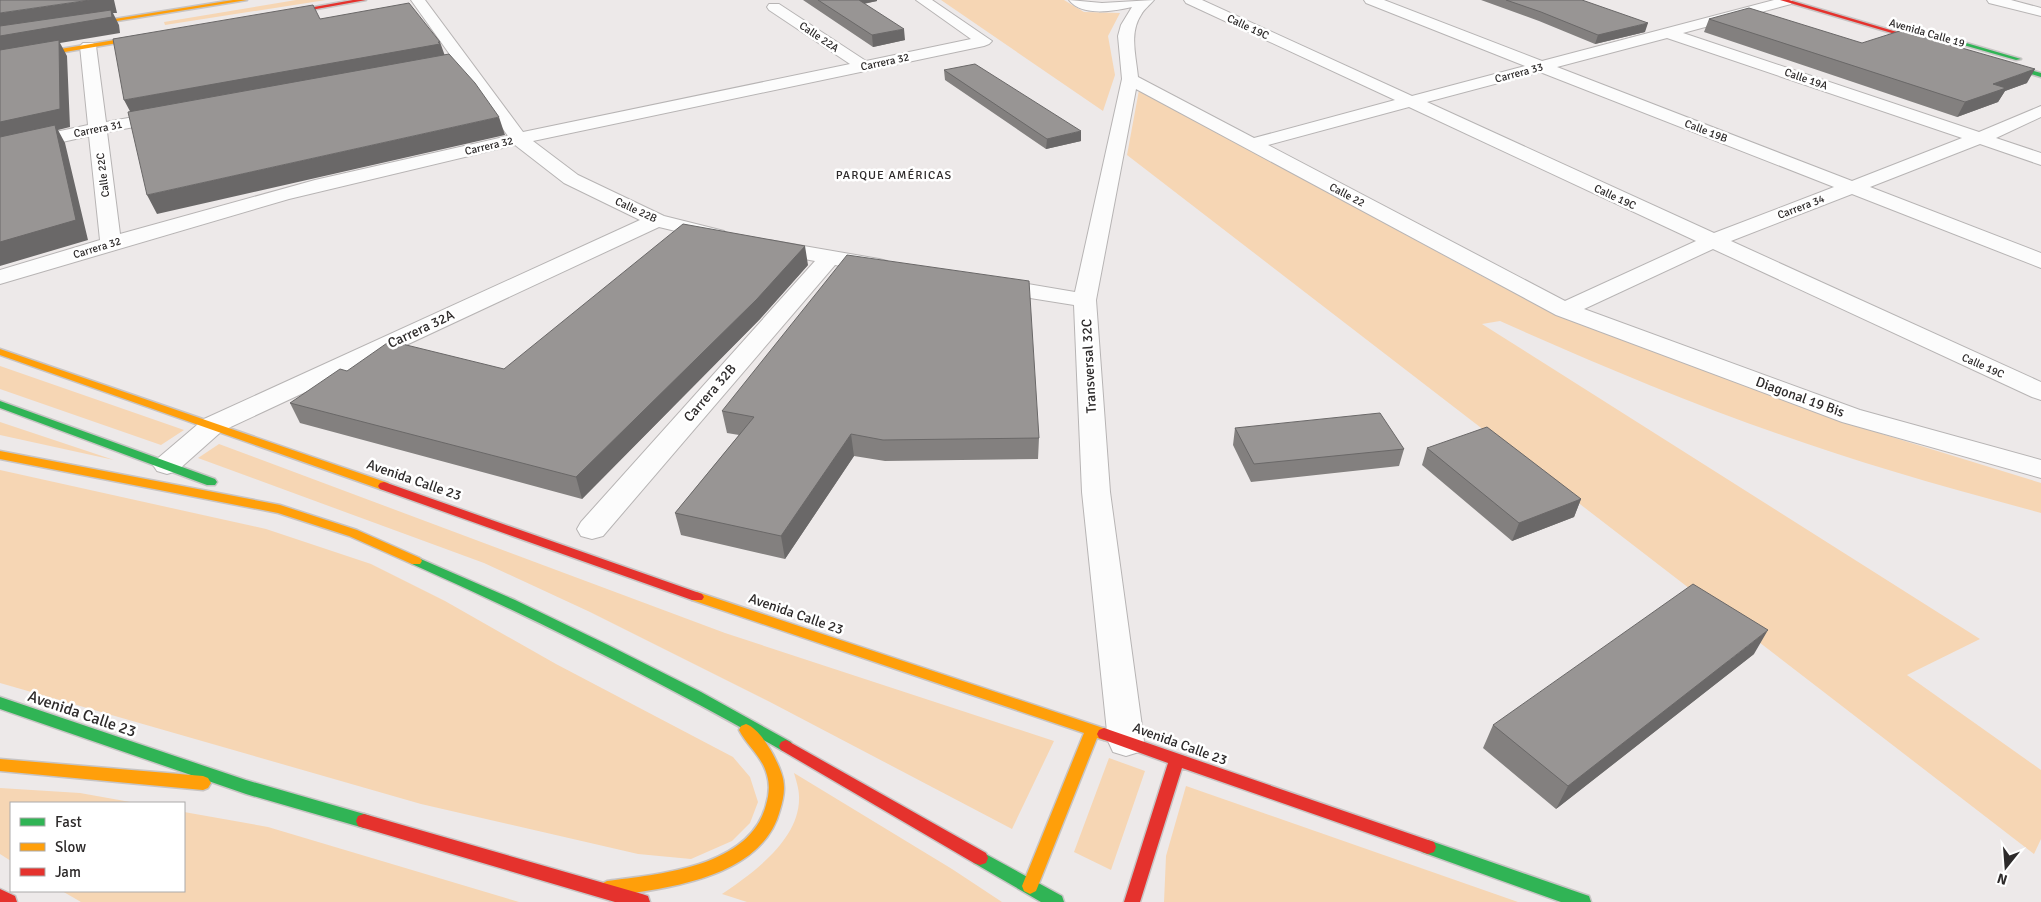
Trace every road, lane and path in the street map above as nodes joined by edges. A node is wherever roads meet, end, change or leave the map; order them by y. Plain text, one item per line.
1 (244, 0) edge
2 (363, 0) edge
3 (418, 0) edge
4 (923, 0) edge
5 (1076, 0) edge
6 (1146, 0) edge
7 (1191, 0) edge
8 (1371, 0) edge
9 (1785, 0) edge
10 (1812, 0) edge
11 (1994, 0) edge
12 (774, 7) dead end
13 (2041, 12) edge
14 (268, 16) edge
15 (1641, 24) edge
16 (69, 27) edge
17 (1668, 33) junction
18 (164, 34) edge
19 (88, 46) junction
20 (0, 61) edge
21 (463, 62) junction
22 (444, 65) edge
23 (864, 66) junction
24 (2041, 66) edge
25 (1540, 67) junction
26 (2041, 76) edge
27 (1130, 79) junction
28 (1410, 102) junction
29 (2041, 111) edge
30 (185, 112) edge
31 (97, 128) junction
32 (1980, 138) junction
33 (519, 139) junction
34 (1251, 144) junction
35 (0, 150) edge
36 (2041, 159) edge
37 (1852, 187) junction
38 (657, 220) junction
39 (1713, 241) junction
40 (111, 244) junction
41 (829, 258) junction
42 (2041, 261) edge
43 (898, 269) edge
44 (0, 278) edge
45 (977, 282) edge
46 (1085, 300) junction
47 (1564, 310) junction
48 (0, 352) edge
49 (2041, 392) edge
50 (0, 404) edge
51 (213, 425) junction
52 (0, 455) edge
53 (167, 466) junction
54 (2041, 469) edge
55 (280, 509) junction
56 (592, 528) dead end
57 (0, 703) edge
58 (733, 715) junction
59 (1093, 730) junction
60 (1126, 741) junction
61 (1177, 759) junction
62 (0, 765) edge
63 (246, 787) junction
64 (1030, 886) junction
65 (605, 890) junction
66 (0, 896) edge
67 (9, 902) edge
68 (642, 902) edge
69 (1056, 902) edge
70 (1132, 902) edge
71 (1583, 902) edge

1 - 16 main road
2 - 14 main road
3 - 21 street, Calle 22B
4 - 23 street, Carrera 32
5 - 6 street
6 - 27 street, Transversal 32C
7 - 28 street, Calle 19C
8 - 25 street, Calle 19B
9 - 17 street, Carrera 33
9 - 26 main road, Avenida Calle 19
10 - 24 main road, Avenida Calle 19
11 - 13 street
12 - 23 street, Calle 22A
15 - 17 street, Calle 19A
17 - 25 street, Carrera 33
17 - 32 street, Calle 19A
18 - 19 main road
19 - 20 main road
19 - 31 street, Calle 22C
21 - 22 street
21 - 33 street, Calle 22B
23 - 33 street, Carrera 32
25 - 28 street, Carrera 33
25 - 37 street, Calle 19B
27 - 34 street, Calle 22
27 - 46 street, Transversal 32C
28 - 34 street, Carrera 33
28 - 39 street, Calle 19C
29 - 32 street, Carrera 34
30 - 31 street, Carrera 31
31 - 35 street, Carrera 31
31 - 40 street, Calle 22C
32 - 36 street, Calle 19A
32 - 37 street, Carrera 34
33 - 38 street, Calle 22B
33 - 40 street, Carrera 32
34 - 47 street, Calle 22
37 - 39 street, Carrera 34
37 - 42 street, Calle 19B
38 - 41 street, Calle 22B
38 - 51 street, Carrera 32A
39 - 47 street, Carrera 34
39 - 49 street, Calle 19C
40 - 44 street, Carrera 32
41 - 43 street, Calle 22B
41 - 56 street, Carrera 32B
45 - 46 street
46 - 60 street, Transversal 32C
47 - 54 street, Diagonal 19 Bis
48 - 51 main road, Avenida Calle 23
50 - 53 main road
51 - 53 street, Carrera 32A
51 - 59 main road, Avenida Calle 23
52 - 55 main road
53 - 55 main road
55 - 58 main road
57 - 63 main road, Avenida Calle 23
58 - 64 main road
58 - 65 main road
59 - 60 main road, Avenida Calle 23
59 - 64 main road
60 - 61 main road, Avenida Calle 23
61 - 70 main road
61 - 71 main road, Avenida Calle 23
62 - 63 main road
63 - 65 main road, Avenida Calle 23
64 - 69 main road
65 - 68 main road, Avenida Calle 23
66 - 67 main road

